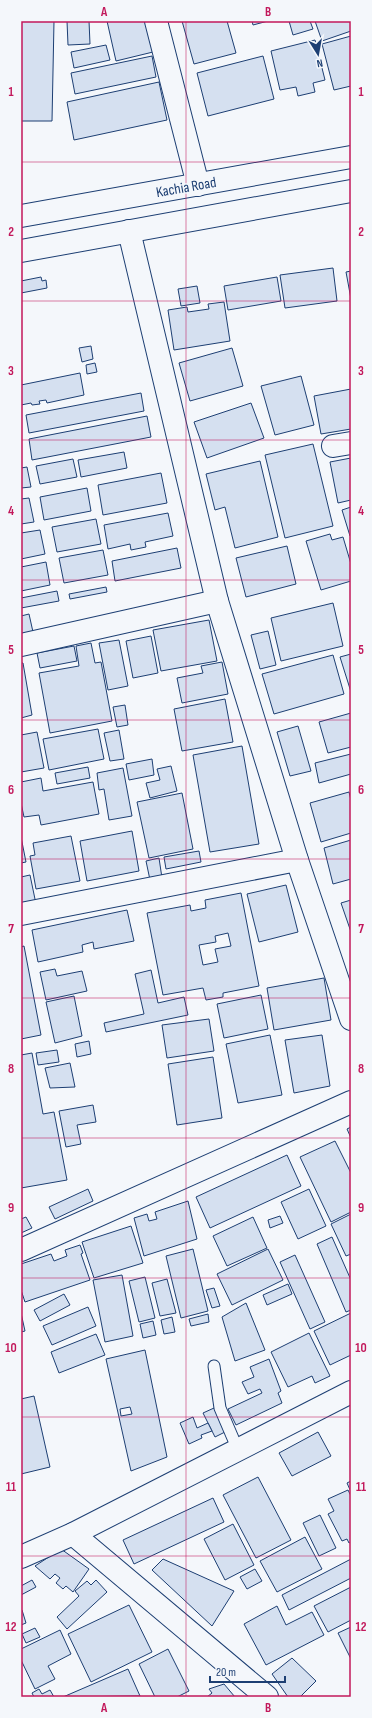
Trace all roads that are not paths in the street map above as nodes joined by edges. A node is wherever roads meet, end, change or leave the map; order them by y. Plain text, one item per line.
1 (156, 21) edge
2 (351, 157) edge
3 (198, 185) junction
4 (351, 191) edge
5 (21, 216) edge
6 (129, 231) junction
7 (21, 251) edge
8 (217, 601) junction
9 (21, 645) edge
10 (297, 860) junction
11 (21, 914) edge
12 (351, 1019) edge
13 (351, 1102) edge
14 (21, 1250) edge
15 (214, 1366) dead end
16 (351, 1392) edge
17 (238, 1450) junction
18 (73, 1534) junction
19 (21, 1557) edge
20 (267, 1697) edge

1 - 3 main road
2 - 3 main road, Kachia Road
3 - 5 main road, Kachia Road
4 - 6 main road
6 - 7 main road
6 - 8 main road
8 - 9 main road
8 - 10 main road
10 - 11 main road
10 - 12 main road
13 - 14 main road
15 - 17 lane
16 - 17 main road
17 - 18 main road
18 - 19 main road
18 - 20 main road

